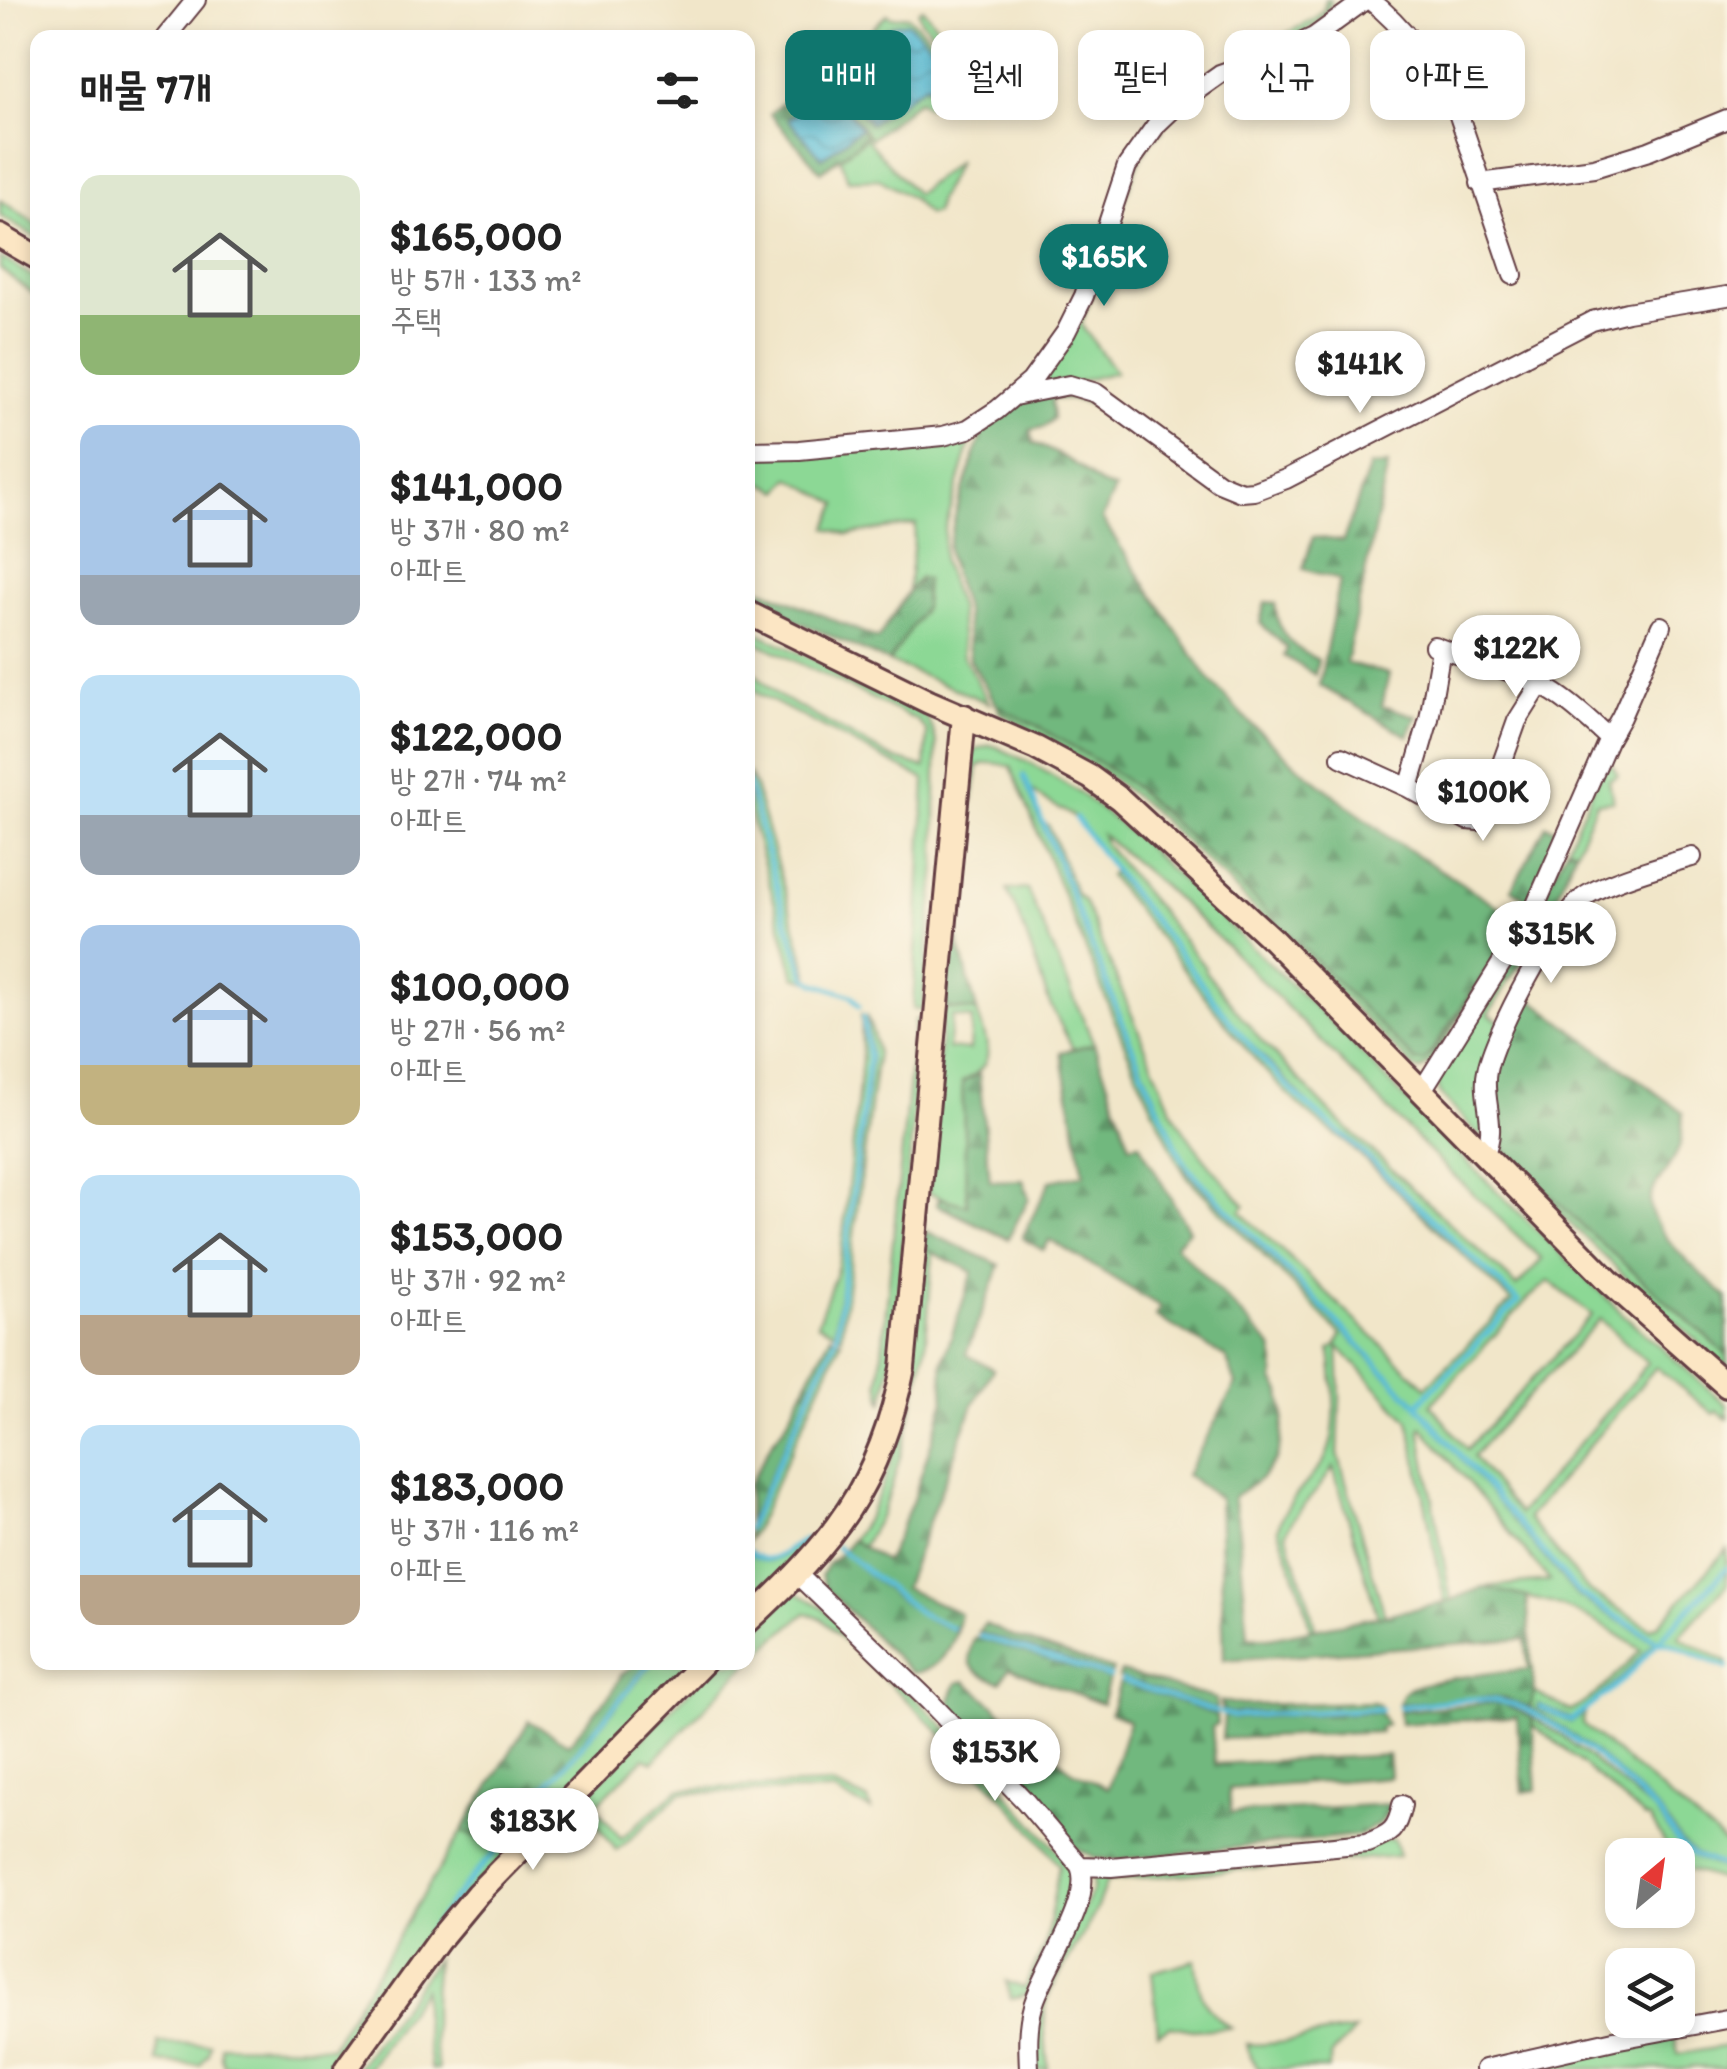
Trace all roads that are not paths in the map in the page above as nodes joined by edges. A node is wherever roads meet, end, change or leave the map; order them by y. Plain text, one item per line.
1 (196, 0) edge
2 (1367, 0) edge
3 (171, 30) edge
4 (1727, 119) edge
5 (1480, 183) junction
6 (0, 236) edge
7 (30, 253) edge
8 (1513, 275) dead end
9 (1727, 296) edge
10 (1014, 396) junction
11 (755, 451) edge
12 (755, 616) edge
13 (1661, 626) dead end
14 (1539, 686) junction
15 (964, 716) junction
16 (1609, 738) junction
17 (1341, 756) dead end
18 (1409, 788) junction
19 (1692, 858) dead end
20 (1421, 1092) junction
21 (1484, 1154) junction
22 (1727, 1386) edge
23 (798, 1574) junction
24 (755, 1614) edge
25 (696, 1670) edge
26 (1402, 1805) dead end
27 (1080, 1866) junction
28 (1727, 2019) edge
29 (346, 2069) edge
30 (1028, 2069) edge
31 (1484, 2069) edge

1 - 3 street
2 - 5 street
2 - 10 street
4 - 5 street
5 - 8 street
6 - 7 street
9 - 10 street
10 - 11 street
12 - 15 street
13 - 16 street
14 - 16 street
14 - 18 street
14 - 18 street
15 - 20 street
15 - 23 street
16 - 20 street
17 - 18 street
19 - 21 street
20 - 21 street
21 - 22 street
23 - 24 street
23 - 27 street
25 - 29 street
26 - 27 street
27 - 30 street
28 - 31 street

